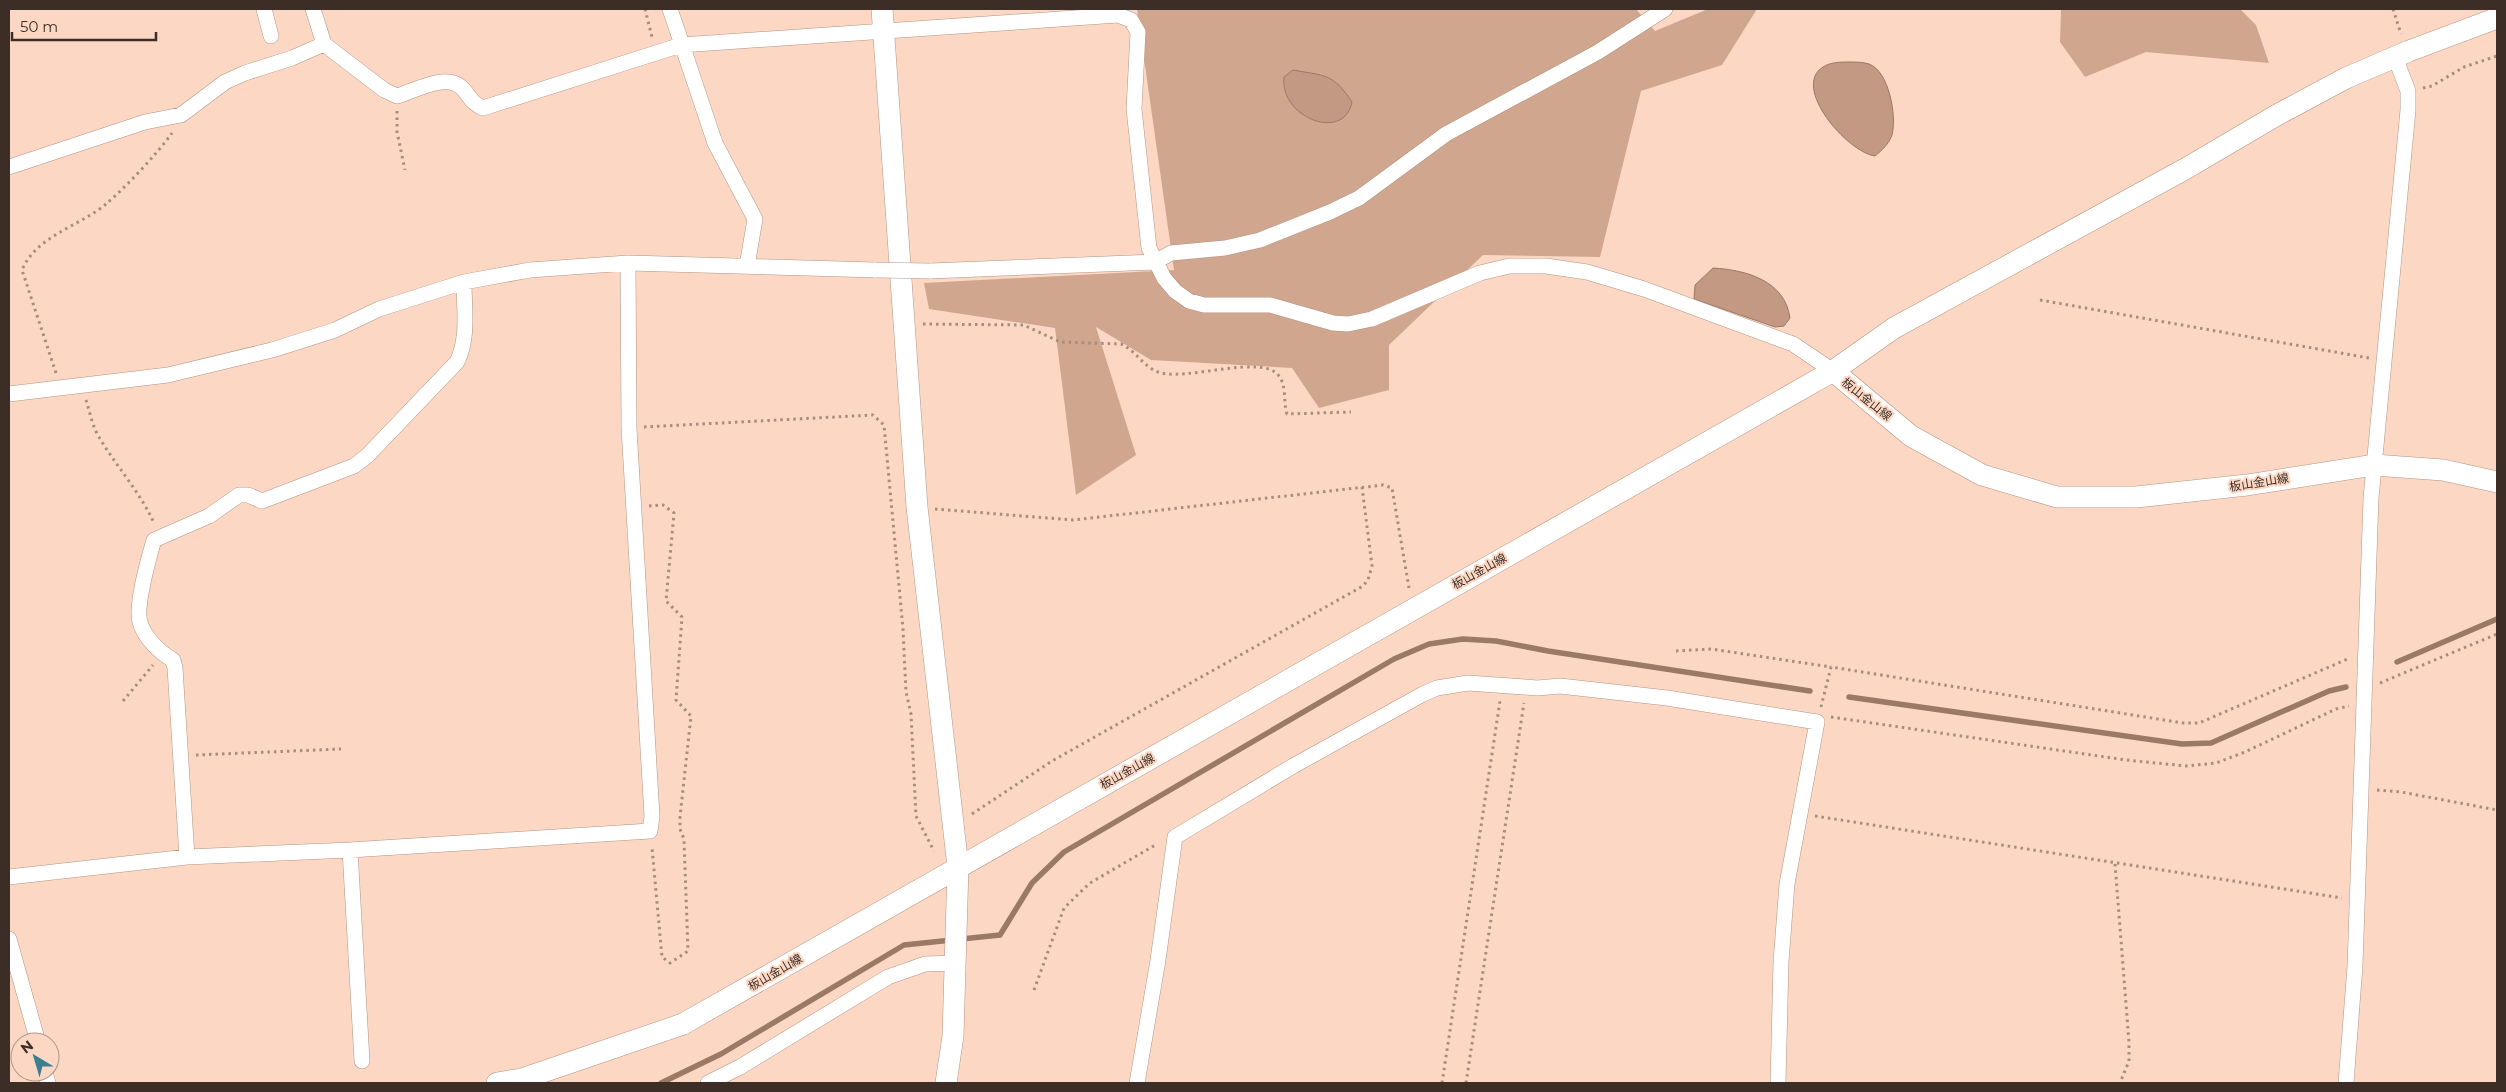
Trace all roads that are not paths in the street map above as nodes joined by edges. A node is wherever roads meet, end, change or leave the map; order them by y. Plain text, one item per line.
1 (264, 9) edge
2 (313, 9) edge
3 (670, 9) edge
4 (882, 9) edge
5 (1659, 10) edge
6 (1119, 12) edge
7 (2497, 18) edge
8 (883, 32) junction
9 (270, 36) dead end
10 (324, 44) junction
11 (681, 45) junction
12 (2402, 54) junction
13 (9, 167) edge
14 (1154, 262) junction
15 (628, 263) junction
16 (747, 266) junction
17 (464, 282) junction
18 (1833, 371) junction
19 (9, 394) edge
20 (2374, 465) junction
21 (2497, 482) edge
22 (350, 850) junction
23 (188, 857) junction
24 (958, 867) junction
25 (9, 878) edge
26 (9, 939) edge
27 (956, 963) junction
28 (35, 1032) edge
29 (362, 1060) dead end
30 (498, 1083) edge
31 (708, 1083) edge
32 (946, 1083) edge
33 (1137, 1083) edge
34 (1778, 1083) edge
35 (2346, 1083) edge

1 - 9 street
2 - 10 street
3 - 11 street
4 - 8 main road
5 - 14 street
6 - 8 street
6 - 14 street
7 - 12 main road
8 - 11 street
8 - 24 main road
10 - 11 street
10 - 13 street
11 - 16 street
12 - 18 main road
12 - 20 street
14 - 16 street, bridge
14 - 18 street
15 - 16 street
15 - 17 street
15 - 22 street
17 - 19 street
17 - 23 street
18 - 20 main road, 板山金山線
18 - 24 main road, 板山金山線
20 - 21 main road, 板山金山線
20 - 35 street
22 - 23 street
22 - 29 street
23 - 25 street
24 - 27 main road
24 - 30 main road, 板山金山線
26 - 28 street
27 - 31 street
27 - 32 main road
33 - 34 street

